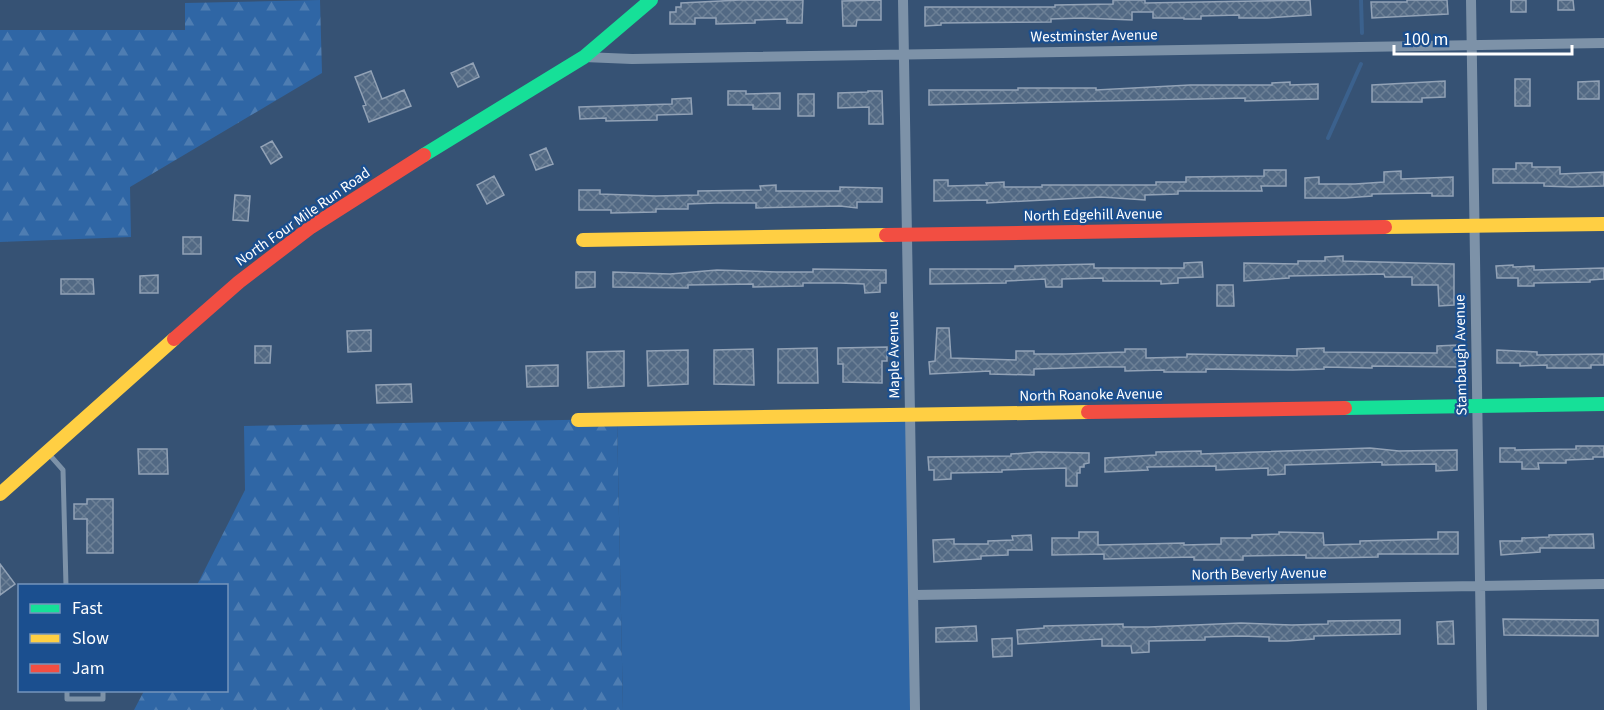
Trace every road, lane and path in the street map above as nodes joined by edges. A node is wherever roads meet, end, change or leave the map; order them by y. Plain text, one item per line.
1 (651, 0) edge
2 (903, 0) edge
3 (1471, 0) edge
4 (1604, 43) edge
5 (1472, 45) junction
6 (904, 54) junction
7 (584, 57) junction
8 (1604, 224) edge
9 (1474, 226) junction
10 (907, 234) junction
11 (583, 240) dead end
12 (1604, 404) edge
13 (1477, 406) junction
14 (910, 415) junction
15 (578, 420) dead end
16 (47, 452) junction
17 (0, 494) edge
18 (66, 584) edge
19 (1604, 584) edge
20 (1480, 585) junction
21 (914, 595) junction
22 (67, 692) edge
23 (104, 692) edge
24 (915, 710) edge
25 (1482, 710) edge

1 - 7 street, North Four Mile Run Road
2 - 6 street, Maple Avenue
3 - 5 street, Stambaugh Avenue
4 - 5 street, Westminster Avenue
5 - 6 street, Westminster Avenue
5 - 9 street, Stambaugh Avenue
6 - 7 street, Westminster Avenue
6 - 10 street, Maple Avenue
7 - 16 street, North Four Mile Run Road
8 - 9 street, North Edgehill Avenue
9 - 10 street, North Edgehill Avenue
9 - 13 street, Stambaugh Avenue
10 - 11 street, North Edgehill Avenue
10 - 14 street, Maple Avenue
12 - 13 street, North Roanoke Avenue
13 - 14 street, North Roanoke Avenue
13 - 20 street, Stambaugh Avenue
14 - 15 street, North Roanoke Avenue
14 - 21 street, Maple Avenue
16 - 17 street, North Four Mile Run Road
16 - 18 lane
19 - 20 street, North Beverly Avenue
20 - 21 street, North Beverly Avenue
20 - 25 street, Stambaugh Avenue
21 - 24 street, Maple Avenue
22 - 23 lane

